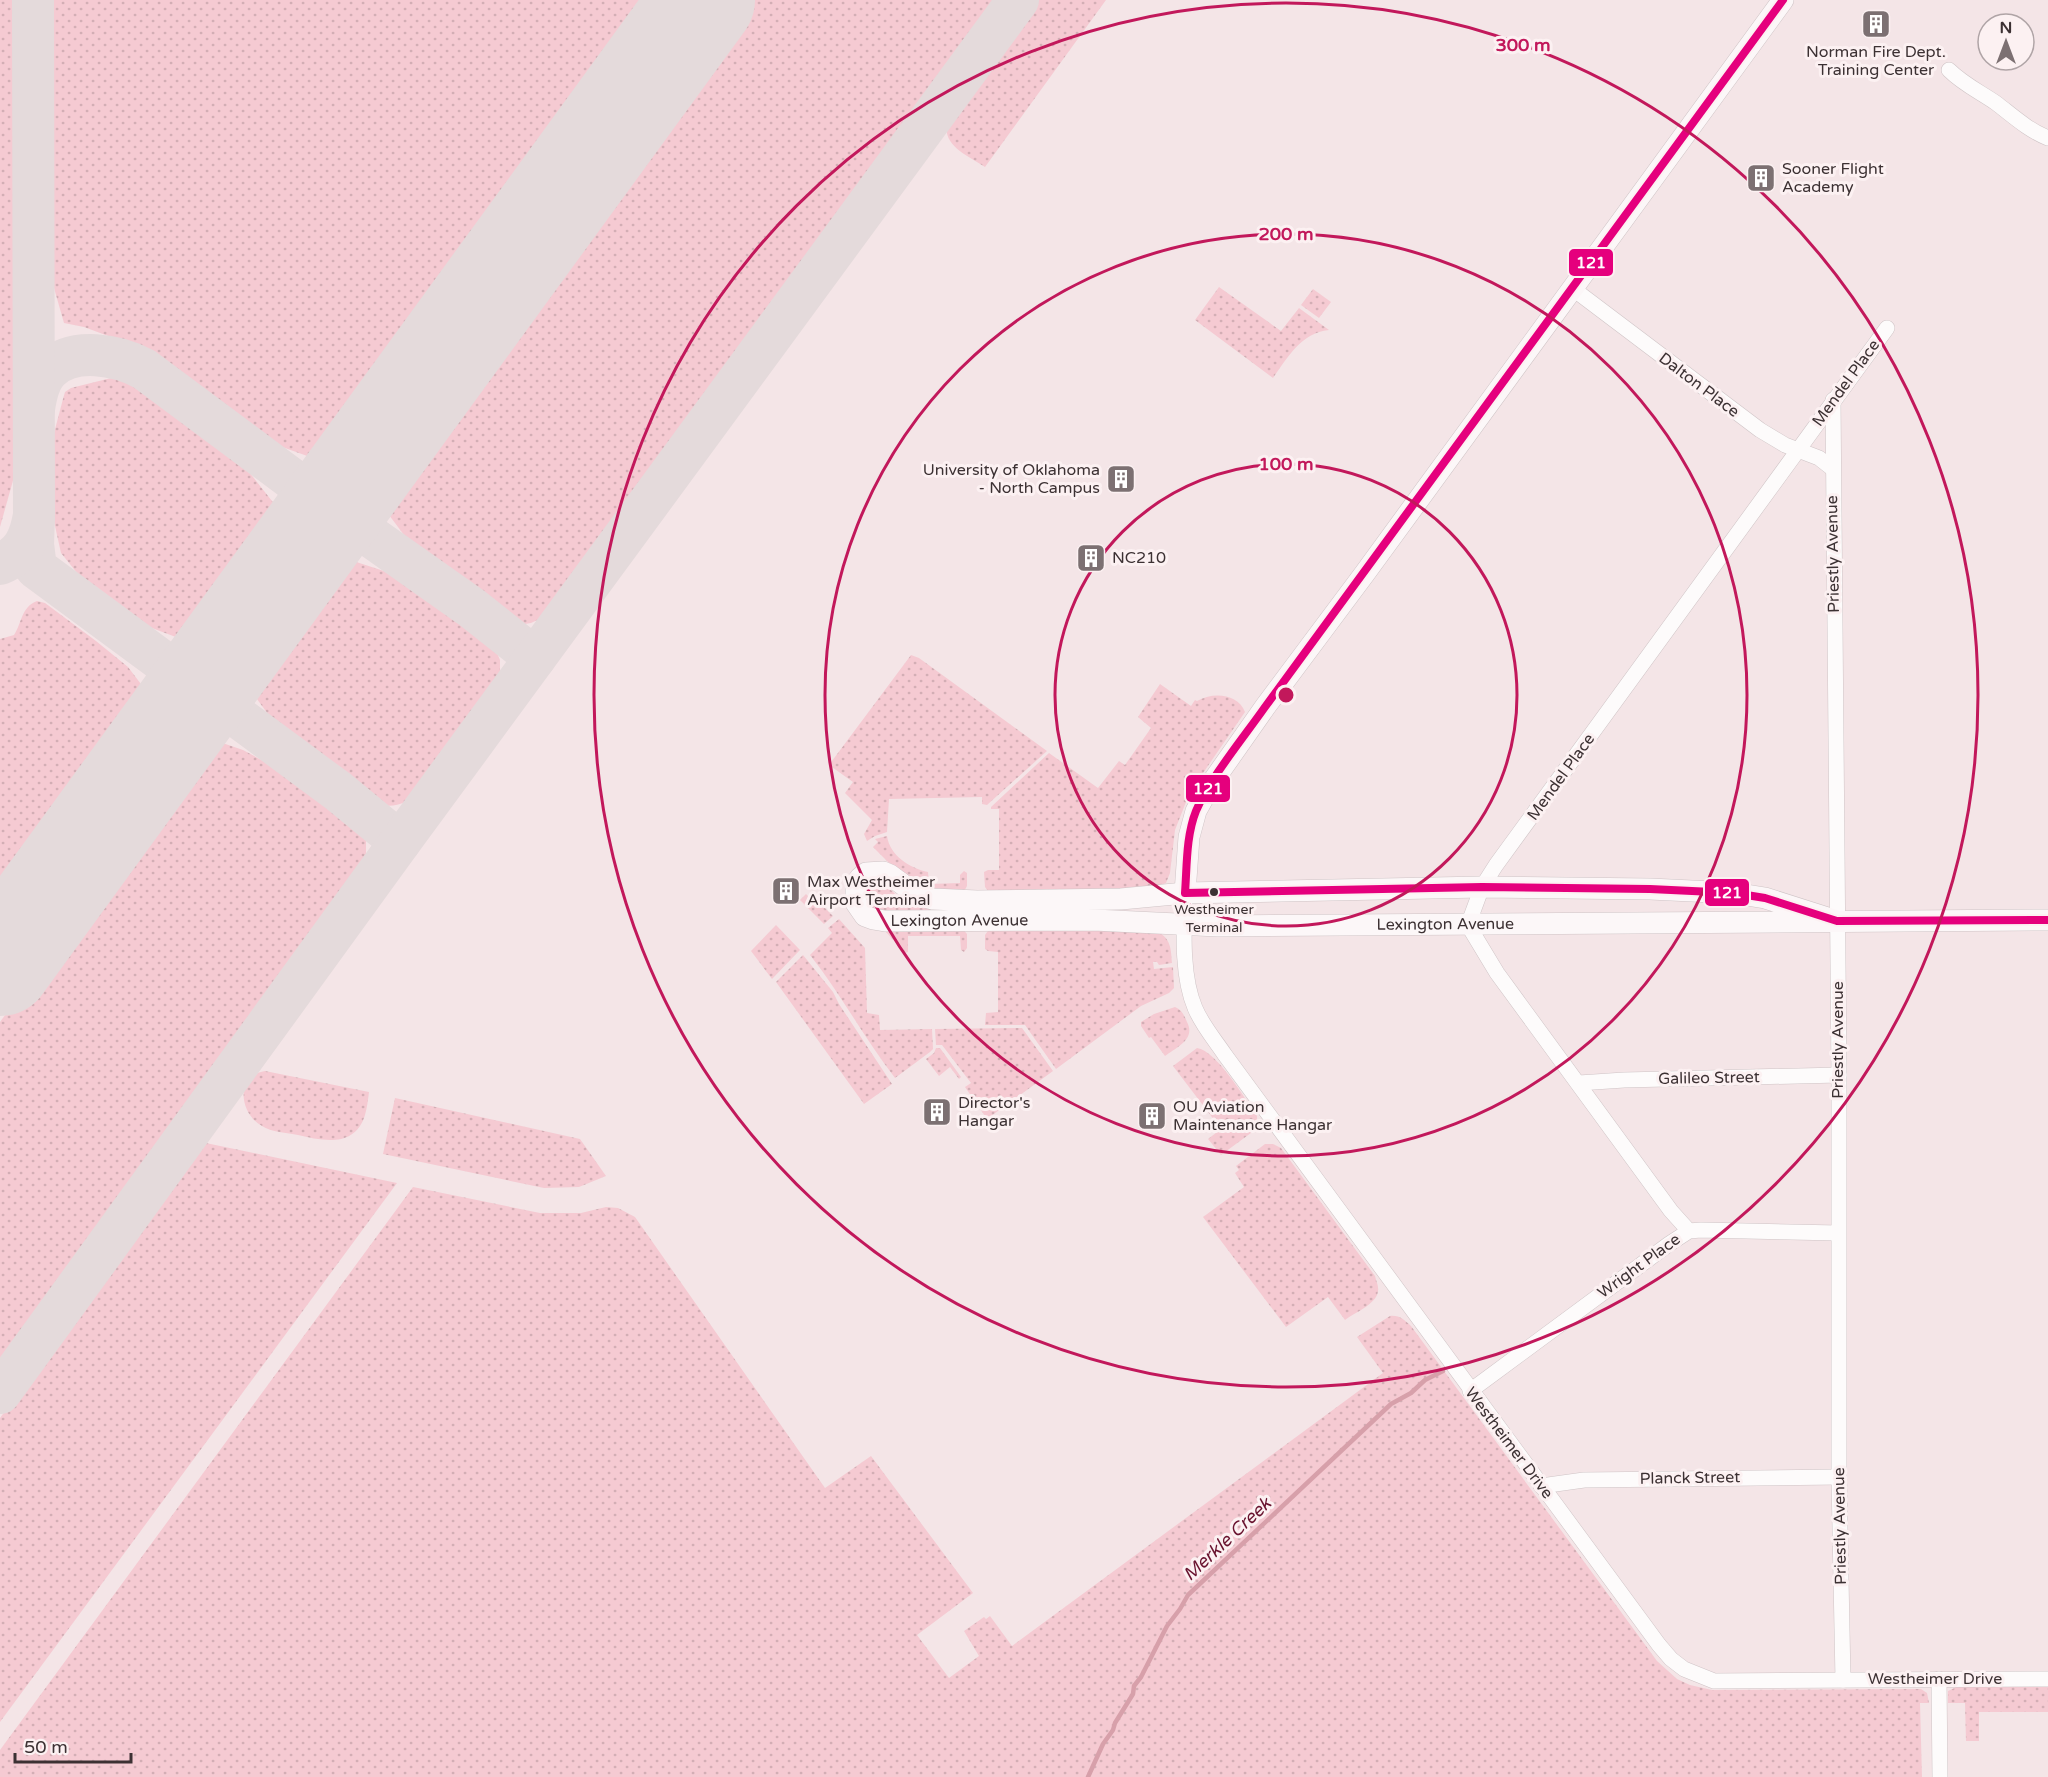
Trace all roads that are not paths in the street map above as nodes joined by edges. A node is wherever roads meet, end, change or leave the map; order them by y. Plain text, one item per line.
1 (1783, 0) edge
2 (1948, 70) dead end
3 (2048, 138) edge
4 (1572, 288) junction
5 (1887, 328) dead end
6 (1833, 400) junction
7 (1798, 451) junction
8 (1833, 469) junction
9 (1482, 888) junction
10 (1185, 893) junction
11 (2048, 920) edge
12 (1837, 921) junction
13 (1184, 925) junction
14 (1468, 925) junction
15 (1839, 1075) junction
16 (1579, 1083) junction
17 (1689, 1231) junction
18 (1838, 1233) junction
19 (1470, 1391) junction
20 (1839, 1477) junction
21 (1541, 1486) junction
22 (1939, 1679) junction
23 (2048, 1679) edge
24 (1843, 1680) junction
25 (1940, 1777) edge

1 - 4 street
2 - 3 street
4 - 7 street, Dalton Place
4 - 10 street
5 - 6 street, Mendel Place
6 - 7 street, Mendel Place
6 - 8 street, Priestly Avenue
7 - 8 street, Dalton Place
7 - 9 street, Mendel Place
8 - 12 street, Priestly Avenue
9 - 10 street, Lexington Avenue
9 - 12 street, Lexington Avenue
9 - 14 street, Mendel Place
10 - 13 street, Westheimer Drive
10 - 13 street, Lexington Avenue
11 - 12 street, Lexington Avenue
12 - 14 street, Lexington Avenue
12 - 15 street, Priestly Avenue
13 - 14 street, Lexington Avenue
13 - 19 street, Westheimer Drive
14 - 16 street
15 - 16 street, Galileo Street
15 - 18 street, Priestly Avenue
16 - 17 street
17 - 18 street, Wright Place
17 - 19 street, Wright Place
18 - 20 street, Priestly Avenue
19 - 21 street, Westheimer Drive
20 - 21 street, Planck Street
20 - 24 street, Priestly Avenue
21 - 24 street, Westheimer Drive
22 - 23 street, Westheimer Drive
22 - 24 street, Westheimer Drive
22 - 25 street

